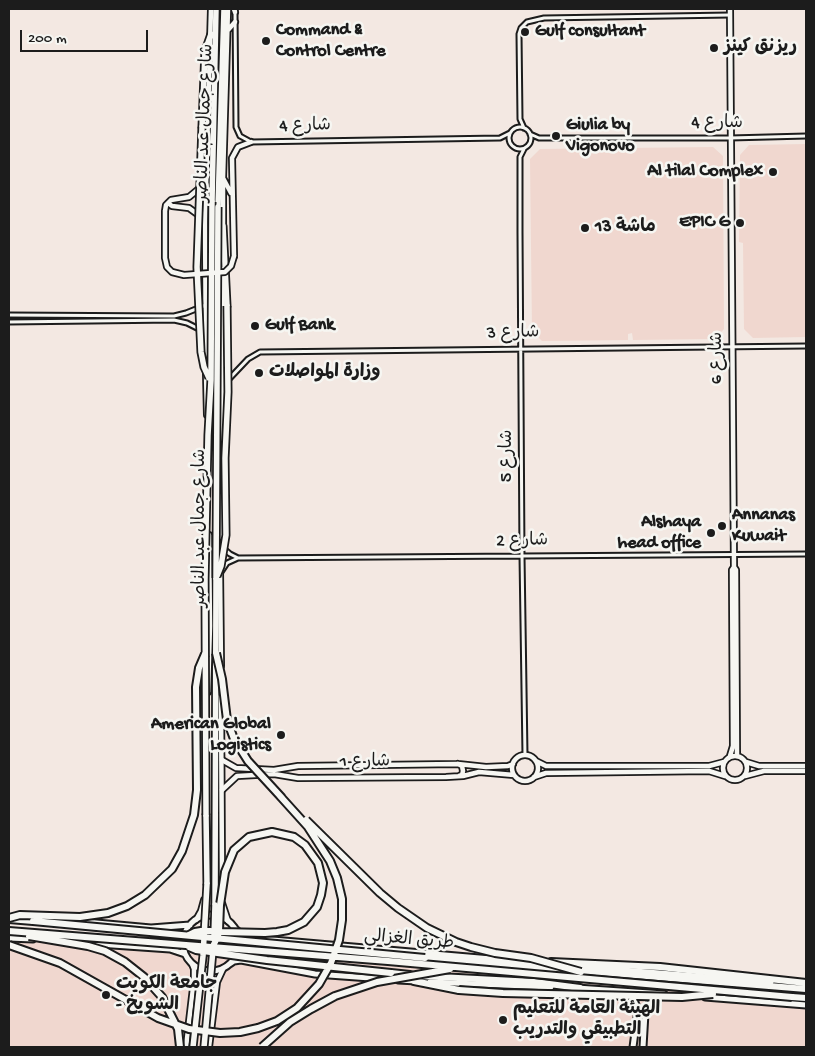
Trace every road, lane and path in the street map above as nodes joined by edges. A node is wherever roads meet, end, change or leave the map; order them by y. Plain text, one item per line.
1 (211, 9) edge
2 (216, 9) edge
3 (729, 9) edge
4 (227, 10) edge
5 (235, 10) edge
6 (729, 15) junction
7 (235, 22) junction
8 (228, 30) junction
9 (211, 34) junction
10 (520, 119) junction
11 (516, 128) junction
12 (524, 128) junction
13 (510, 133) junction
14 (530, 134) junction
15 (806, 136) edge
16 (500, 138) junction
17 (539, 138) junction
18 (729, 138) junction
19 (251, 142) junction
20 (509, 142) junction
21 (530, 143) junction
22 (515, 148) junction
23 (524, 149) junction
24 (520, 158) junction
25 (223, 178) junction
26 (206, 183) junction
27 (184, 198) junction
28 (233, 199) junction
29 (168, 203) junction
30 (184, 207) junction
31 (205, 222) junction
32 (223, 226) junction
33 (206, 305) junction
34 (9, 315) edge
35 (9, 322) edge
36 (205, 332) junction
37 (732, 346) junction
38 (806, 346) edge
39 (521, 348) junction
40 (221, 374) junction
41 (230, 378) junction
42 (211, 380) junction
43 (221, 392) junction
44 (220, 544) junction
45 (734, 554) junction
46 (806, 554) edge
47 (522, 556) junction
48 (238, 558) junction
49 (734, 567) junction
50 (218, 576) junction
51 (216, 653) junction
52 (205, 654) junction
53 (525, 755) junction
54 (730, 756) junction
55 (737, 756) junction
56 (222, 760) junction
57 (536, 761) junction
58 (724, 762) junction
59 (746, 762) junction
60 (458, 764) junction
61 (513, 764) junction
62 (298, 766) junction
63 (806, 766) edge
64 (236, 768) junction
65 (806, 771) edge
66 (514, 775) junction
67 (237, 776) junction
68 (725, 776) junction
69 (744, 776) junction
70 (458, 777) junction
71 (534, 777) junction
72 (298, 778) junction
73 (222, 790) junction
74 (280, 796) junction
75 (9, 917) edge
76 (196, 920) junction
77 (228, 921) junction
78 (190, 925) junction
79 (234, 928) junction
80 (9, 931) edge
81 (188, 935) junction
82 (9, 938) edge
83 (9, 945) edge
84 (186, 945) junction
85 (214, 946) junction
86 (185, 954) junction
87 (512, 961) junction
88 (192, 964) junction
89 (228, 965) junction
90 (460, 968) junction
91 (223, 969) junction
92 (581, 972) junction
93 (414, 981) junction
94 (806, 984) edge
95 (580, 988) junction
96 (806, 989) edge
97 (614, 990) junction
98 (722, 992) junction
99 (670, 994) junction
100 (806, 998) edge
101 (806, 1005) edge
102 (180, 1047) edge
103 (186, 1047) edge
104 (193, 1047) edge
105 (204, 1047) edge
106 (209, 1047) edge
107 (262, 1047) edge
108 (633, 1047) edge
109 (643, 1047) edge

1 - 9 main road, شارع جمال عبد الناصر
2 - 42 highway, شارع جمال عبد الناصر, bridge
3 - 6 main road, شارع 6
4 - 8 main road
4 - 50 highway, شارع جمال عبد الناصر, bridge
5 - 7 street
6 - 10 street
6 - 18 main road, شارع 6
7 - 8 main road
7 - 19 street
8 - 25 main road
9 - 26 main road, شارع جمال عبد الناصر
9 - 42 highway, bridge
10 - 11 street
10 - 12 street
11 - 12 street
11 - 13 street
12 - 14 street
13 - 16 street, شارع 4
13 - 20 street
14 - 17 street, شارع 4
14 - 21 street
15 - 18 street, شارع 4
16 - 19 street, شارع 4
16 - 20 street, شارع 4
17 - 18 street, شارع 4
17 - 21 street, شارع 4
18 - 37 main road, شارع 6
19 - 28 main road
20 - 22 street
21 - 23 street
22 - 23 street
22 - 24 street, شارع 5
23 - 24 street, شارع 5
24 - 39 street, شارع 5
25 - 28 main road
25 - 32 main road
26 - 27 main road
26 - 31 main road, شارع جمال عبد الناصر
27 - 29 main road
27 - 30 main road
28 - 29 main road, bridge
29 - 30 main road
30 - 31 main road
31 - 33 main road, شارع جمال عبد الناصر
32 - 40 main road
32 - 50 highway, bridge
33 - 34 street
33 - 36 main road, شارع جمال عبد الناصر
35 - 36 street
36 - 76 main road, شارع جمال عبد الناصر
37 - 38 street, شارع 3
37 - 39 street, شارع 3
37 - 45 main road, شارع 6
39 - 41 street, شارع 3
39 - 47 street, شارع 5
40 - 41 street
40 - 43 main road
41 - 43 street, شارع 3
42 - 52 highway, شارع جمال عبد الناصر, bridge
43 - 44 main road
44 - 48 street
44 - 50 main road
45 - 46 street, شارع 2
45 - 47 street, شارع 2
45 - 49 main road, شارع 6
47 - 48 street, شارع 2
47 - 53 street, شارع 5
48 - 50 street
49 - 54 main road, شارع 6
49 - 55 main road, شارع 6
50 - 51 highway, شارع جمال عبد الناصر
50 - 56 main road
51 - 74 highway, bridge
51 - 85 highway, شارع جمال عبد الناصر, bridge
52 - 75 highway, bridge
52 - 104 highway, شارع جمال عبد الناصر, bridge
53 - 57 main road
53 - 61 main road
54 - 55 main road
54 - 58 main road
55 - 59 main road
56 - 64 main road, شارع 1
56 - 73 main road
57 - 58 main road
57 - 71 main road
58 - 68 main road
59 - 63 main road
59 - 69 main road
60 - 61 main road, شارع 1
60 - 62 main road, شارع 1
60 - 70 main road
61 - 66 main road
62 - 64 main road, شارع 1
62 - 72 main road
64 - 67 main road
65 - 69 main road
66 - 70 main road, شارع 1
66 - 71 main road
67 - 72 main road, شارع 1
67 - 73 main road
68 - 69 main road
68 - 71 main road
70 - 72 main road, شارع 1
73 - 77 main road
74 - 83 highway, bridge
74 - 92 highway, bridge
75 - 78 main road
75 - 81 highway, طريق الغزالي, bridge
76 - 77 main road
76 - 78 main road
77 - 79 main road
78 - 86 main road
79 - 87 main road, طريق الغزالي
79 - 89 main road
80 - 84 highway, طريق الغزالي, bridge
80 - 102 highway, bridge
81 - 85 highway, bridge
81 - 92 highway, طريق الغزالي, bridge
82 - 86 main road
84 - 90 highway, طريق الغزالي, bridge
84 - 95 highway, bridge
85 - 105 highway, شارع جمال عبد الناصر, bridge
86 - 88 main road
87 - 94 main road, طريق الغزالي
87 - 94 highway
88 - 91 main road
88 - 103 main road
89 - 91 main road
89 - 93 main road
90 - 98 highway, طريق الغزالي, bridge
90 - 107 highway, bridge
91 - 106 main road
92 - 96 highway, طريق الغزالي
93 - 95 main road
93 - 98 highway, bridge
95 - 97 main road
97 - 99 main road
97 - 108 main road
98 - 100 highway, طريق الغزالي, bridge
99 - 101 main road
99 - 109 main road

